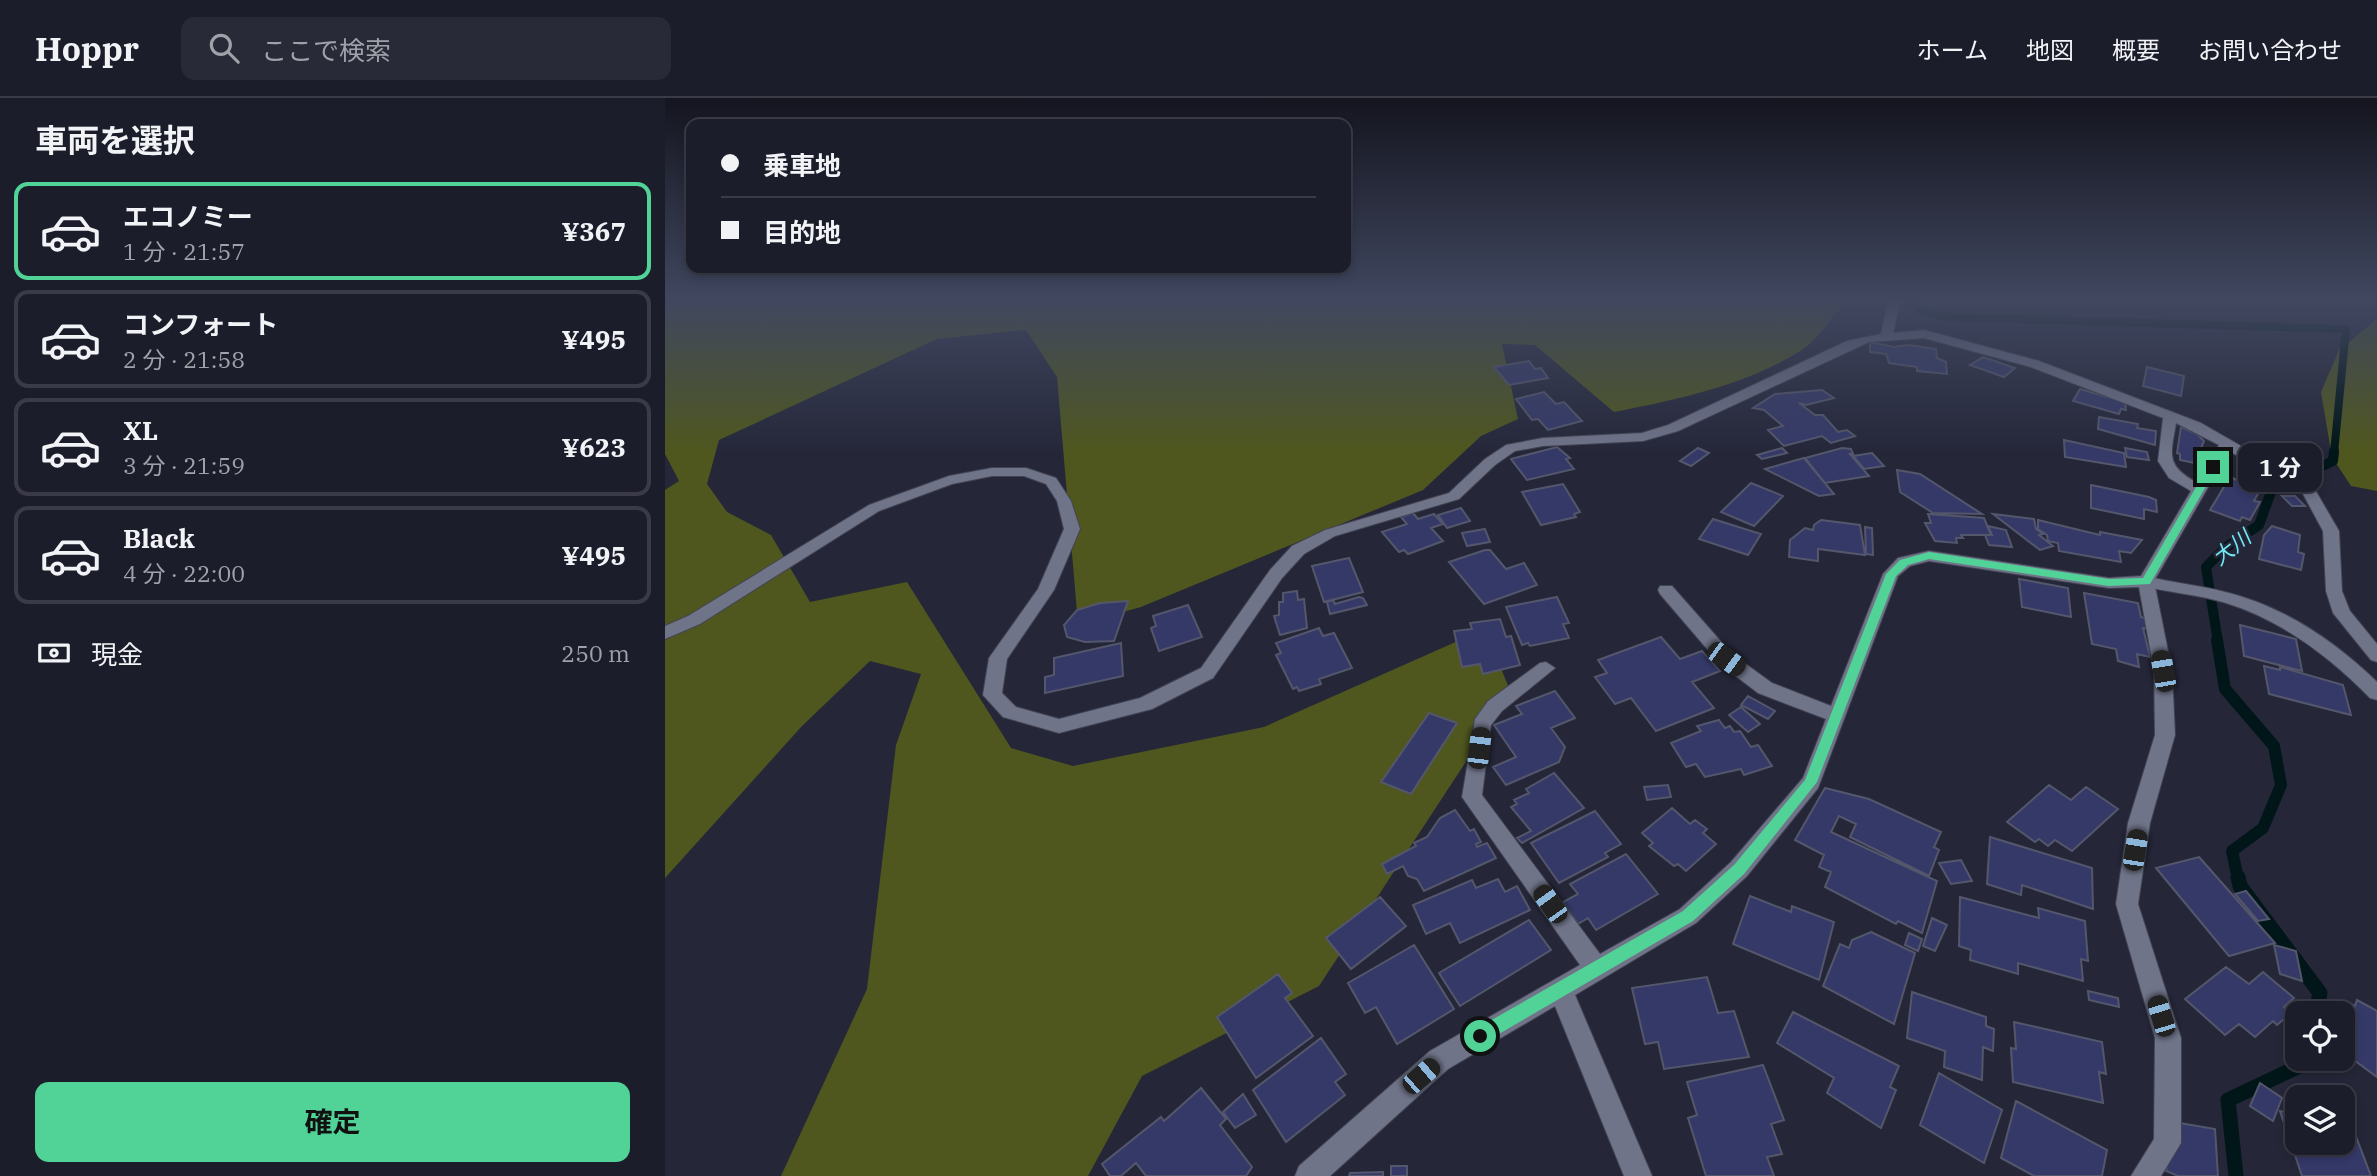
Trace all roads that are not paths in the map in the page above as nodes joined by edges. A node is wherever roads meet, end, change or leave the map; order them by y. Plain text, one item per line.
1 (1833, 352) edge
2 (1996, 352) edge
3 (2170, 415) junction
4 (2226, 444) junction
5 (2199, 490) junction
6 (2146, 581) junction
7 (1666, 590) dead end
8 (665, 633) edge
9 (2377, 656) edge
10 (1546, 668) dead end
11 (2377, 694) edge
12 (1837, 716) junction
13 (1596, 968) junction
14 (1560, 988) junction
15 (1309, 1176) edge
16 (1638, 1176) edge
17 (2145, 1176) edge

1 - 8 street
2 - 3 street
3 - 4 street
3 - 5 street
4 - 5 street
4 - 9 street
5 - 6 street
6 - 11 street
6 - 12 street
6 - 17 street
7 - 12 street
10 - 13 street
12 - 13 street
13 - 14 street
14 - 15 street
14 - 16 street

